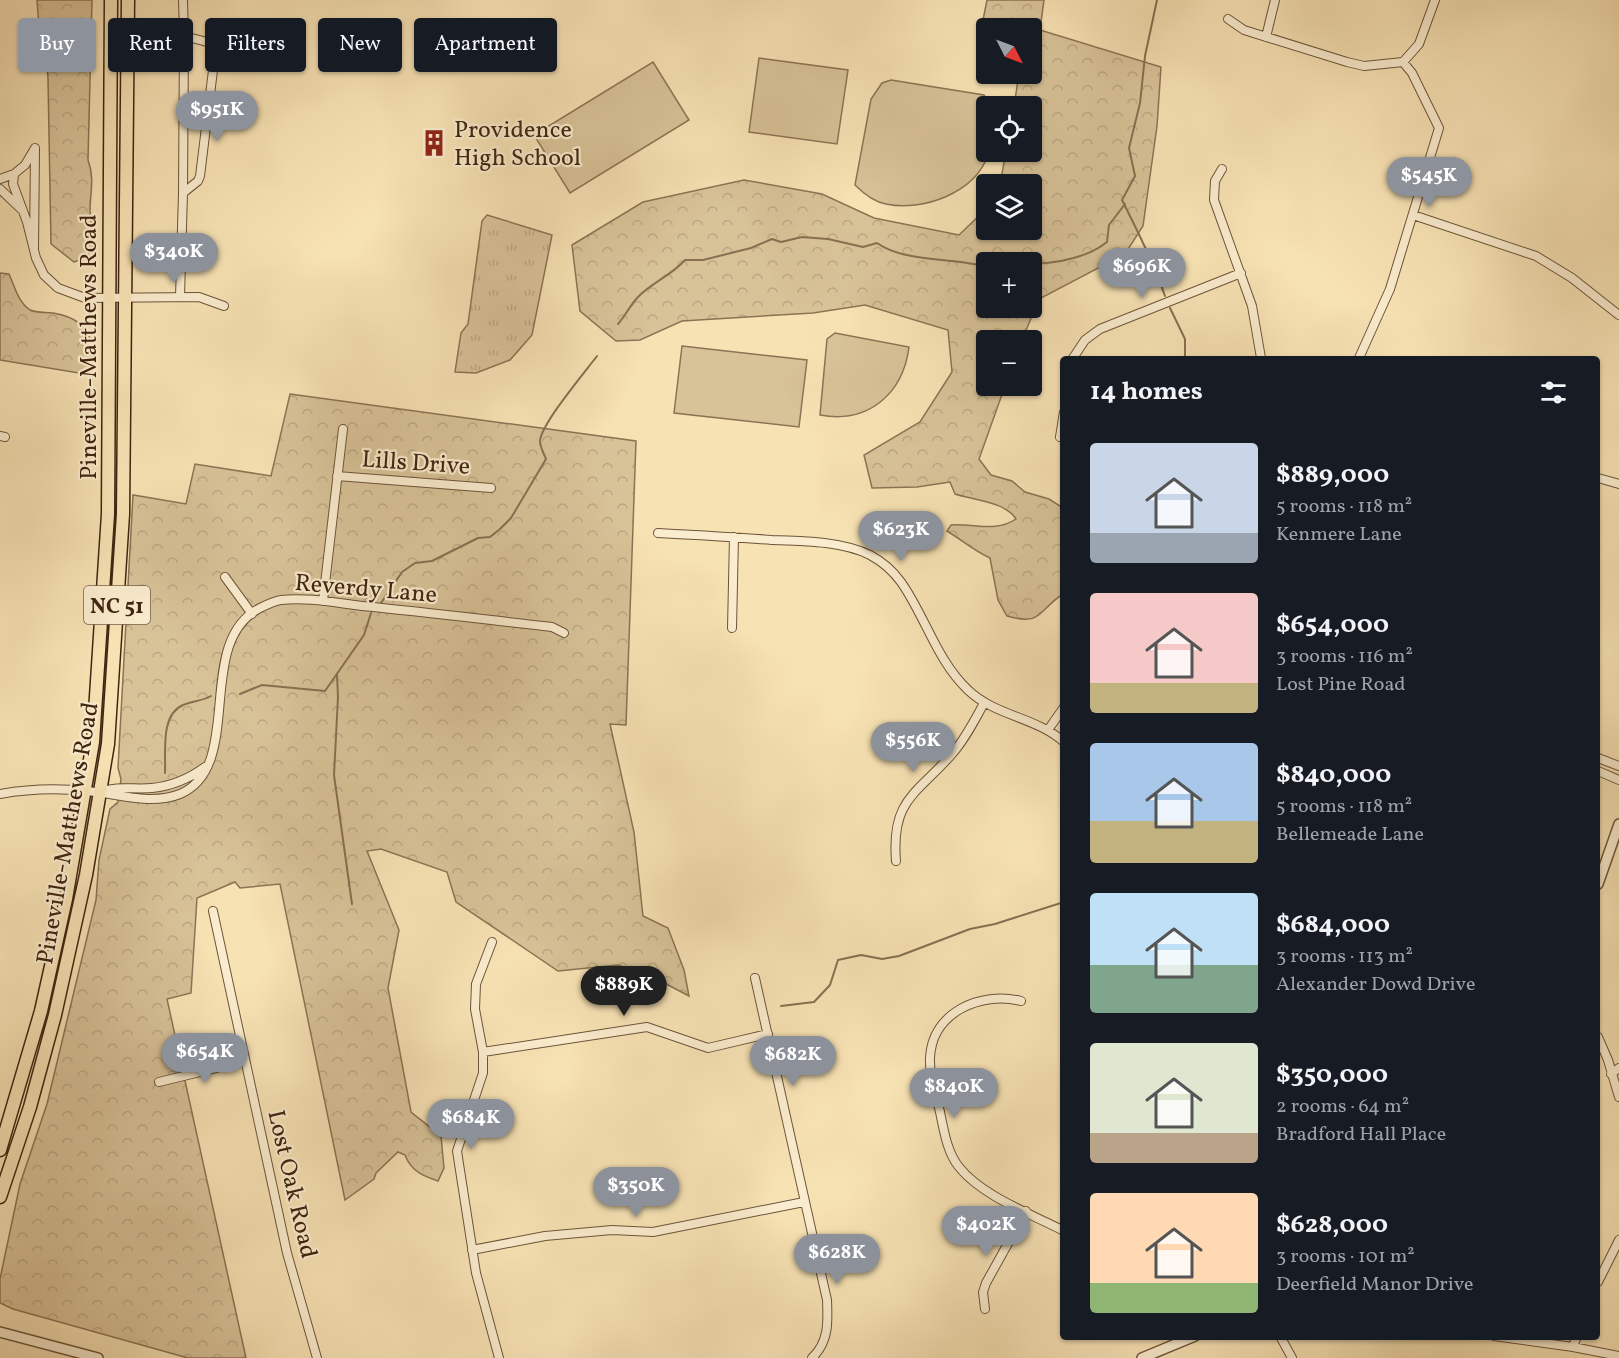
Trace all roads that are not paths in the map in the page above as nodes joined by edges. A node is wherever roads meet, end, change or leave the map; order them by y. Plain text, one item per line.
1 (111, 0) edge
2 (128, 0) edge
3 (183, 0) edge
4 (1275, 0) edge
5 (1435, 0) edge
6 (183, 18) edge
7 (1228, 18) dead end
8 (1266, 37) junction
9 (193, 38) edge
10 (1403, 62) junction
11 (183, 72) edge
12 (1222, 168) dead end
13 (16, 173) junction
14 (0, 179) edge
15 (36, 180) junction
16 (0, 189) edge
17 (183, 193) junction
18 (24, 212) junction
19 (1413, 215) junction
20 (34, 249) junction
21 (1241, 273) junction
22 (180, 297) junction
23 (116, 298) junction
24 (225, 306) dead end
25 (1619, 315) edge
26 (1074, 356) edge
27 (1261, 356) edge
28 (1360, 356) edge
29 (343, 429) dead end
30 (337, 476) junction
31 (1600, 479) edge
32 (1619, 484) edge
33 (491, 488) dead end
34 (658, 533) dead end
35 (734, 537) junction
36 (225, 577) dead end
37 (323, 602) junction
38 (252, 614) junction
39 (732, 628) dead end
40 (564, 633) dead end
41 (984, 703) junction
42 (1060, 713) edge
43 (1048, 730) junction
44 (1060, 739) edge
45 (1600, 759) edge
46 (211, 762) junction
47 (1619, 766) edge
48 (1600, 772) edge
49 (1619, 780) edge
50 (84, 790) junction
51 (99, 792) junction
52 (0, 794) edge
53 (1619, 824) edge
54 (896, 861) dead end
55 (1600, 878) edge
56 (213, 911) dead end
57 (492, 942) dead end
58 (755, 978) dead end
59 (1021, 1001) dead end
60 (768, 1034) junction
61 (1600, 1043) edge
62 (483, 1052) junction
63 (245, 1061) junction
64 (1619, 1068) edge
65 (1611, 1074) junction
66 (159, 1082) dead end
67 (1619, 1097) edge
68 (0, 1150) edge
69 (0, 1197) edge
70 (804, 1202) junction
71 (1026, 1210) junction
72 (1060, 1229) edge
73 (1619, 1240) edge
74 (472, 1250) junction
75 (1600, 1278) edge
76 (985, 1310) dead end
77 (0, 1332) edge
78 (1185, 1340) edge
79 (1282, 1340) edge
80 (1523, 1340) edge
81 (1576, 1340) edge
82 (1573, 1347) junction
83 (1619, 1356) edge
84 (98, 1358) edge
85 (317, 1358) edge
86 (499, 1358) edge
87 (813, 1358) edge
88 (1142, 1358) edge
89 (1292, 1358) edge

1 - 23 main road, Pineville-Matthews Road / NC 51
2 - 23 main road, Pineville-Matthews Road / NC 51
3 - 6 street
4 - 8 street
5 - 10 street
7 - 8 street
8 - 10 street
9 - 17 street
10 - 19 street
11 - 17 street
12 - 21 street
13 - 14 street
13 - 15 street
13 - 15 street
13 - 18 street
15 - 20 street
16 - 18 street
17 - 22 street
18 - 20 street
19 - 25 street
19 - 28 street
20 - 23 street
21 - 26 street
21 - 27 street
22 - 23 street
22 - 24 street
23 - 50 main road, Pineville-Matthews Road / NC 51
23 - 51 main road, Pineville-Matthews Road / NC 51
29 - 30 street
30 - 33 street, Lills Drive
30 - 37 street
31 - 32 street
34 - 35 street
35 - 39 street
35 - 41 street
36 - 38 street
37 - 38 street, Reverdy Lane
37 - 40 street, Reverdy Lane
38 - 46 street, Reverdy Lane
41 - 43 street
41 - 54 street
42 - 43 street
43 - 44 street
45 - 47 street
46 - 51 street, Reverdy Lane
46 - 51 street, Reverdy Lane
48 - 49 street
50 - 51 street, Reverdy Lane
50 - 52 street, Reverdy Lane
50 - 68 main road, Pineville-Matthews Road / NC 51
51 - 69 main road, Pineville-Matthews Road / NC 51
53 - 55 street
56 - 63 street, Lost Oak Road
57 - 62 street
58 - 60 street
59 - 71 street
60 - 62 street
60 - 70 street
61 - 65 street
62 - 74 street
63 - 66 street
63 - 85 street, Lost Oak Road
64 - 65 street
65 - 67 street
70 - 74 street
70 - 87 street
71 - 72 street
71 - 76 street
73 - 75 street
74 - 86 street
77 - 84 street
78 - 88 street
79 - 89 street
80 - 82 street
81 - 82 street
82 - 83 street

